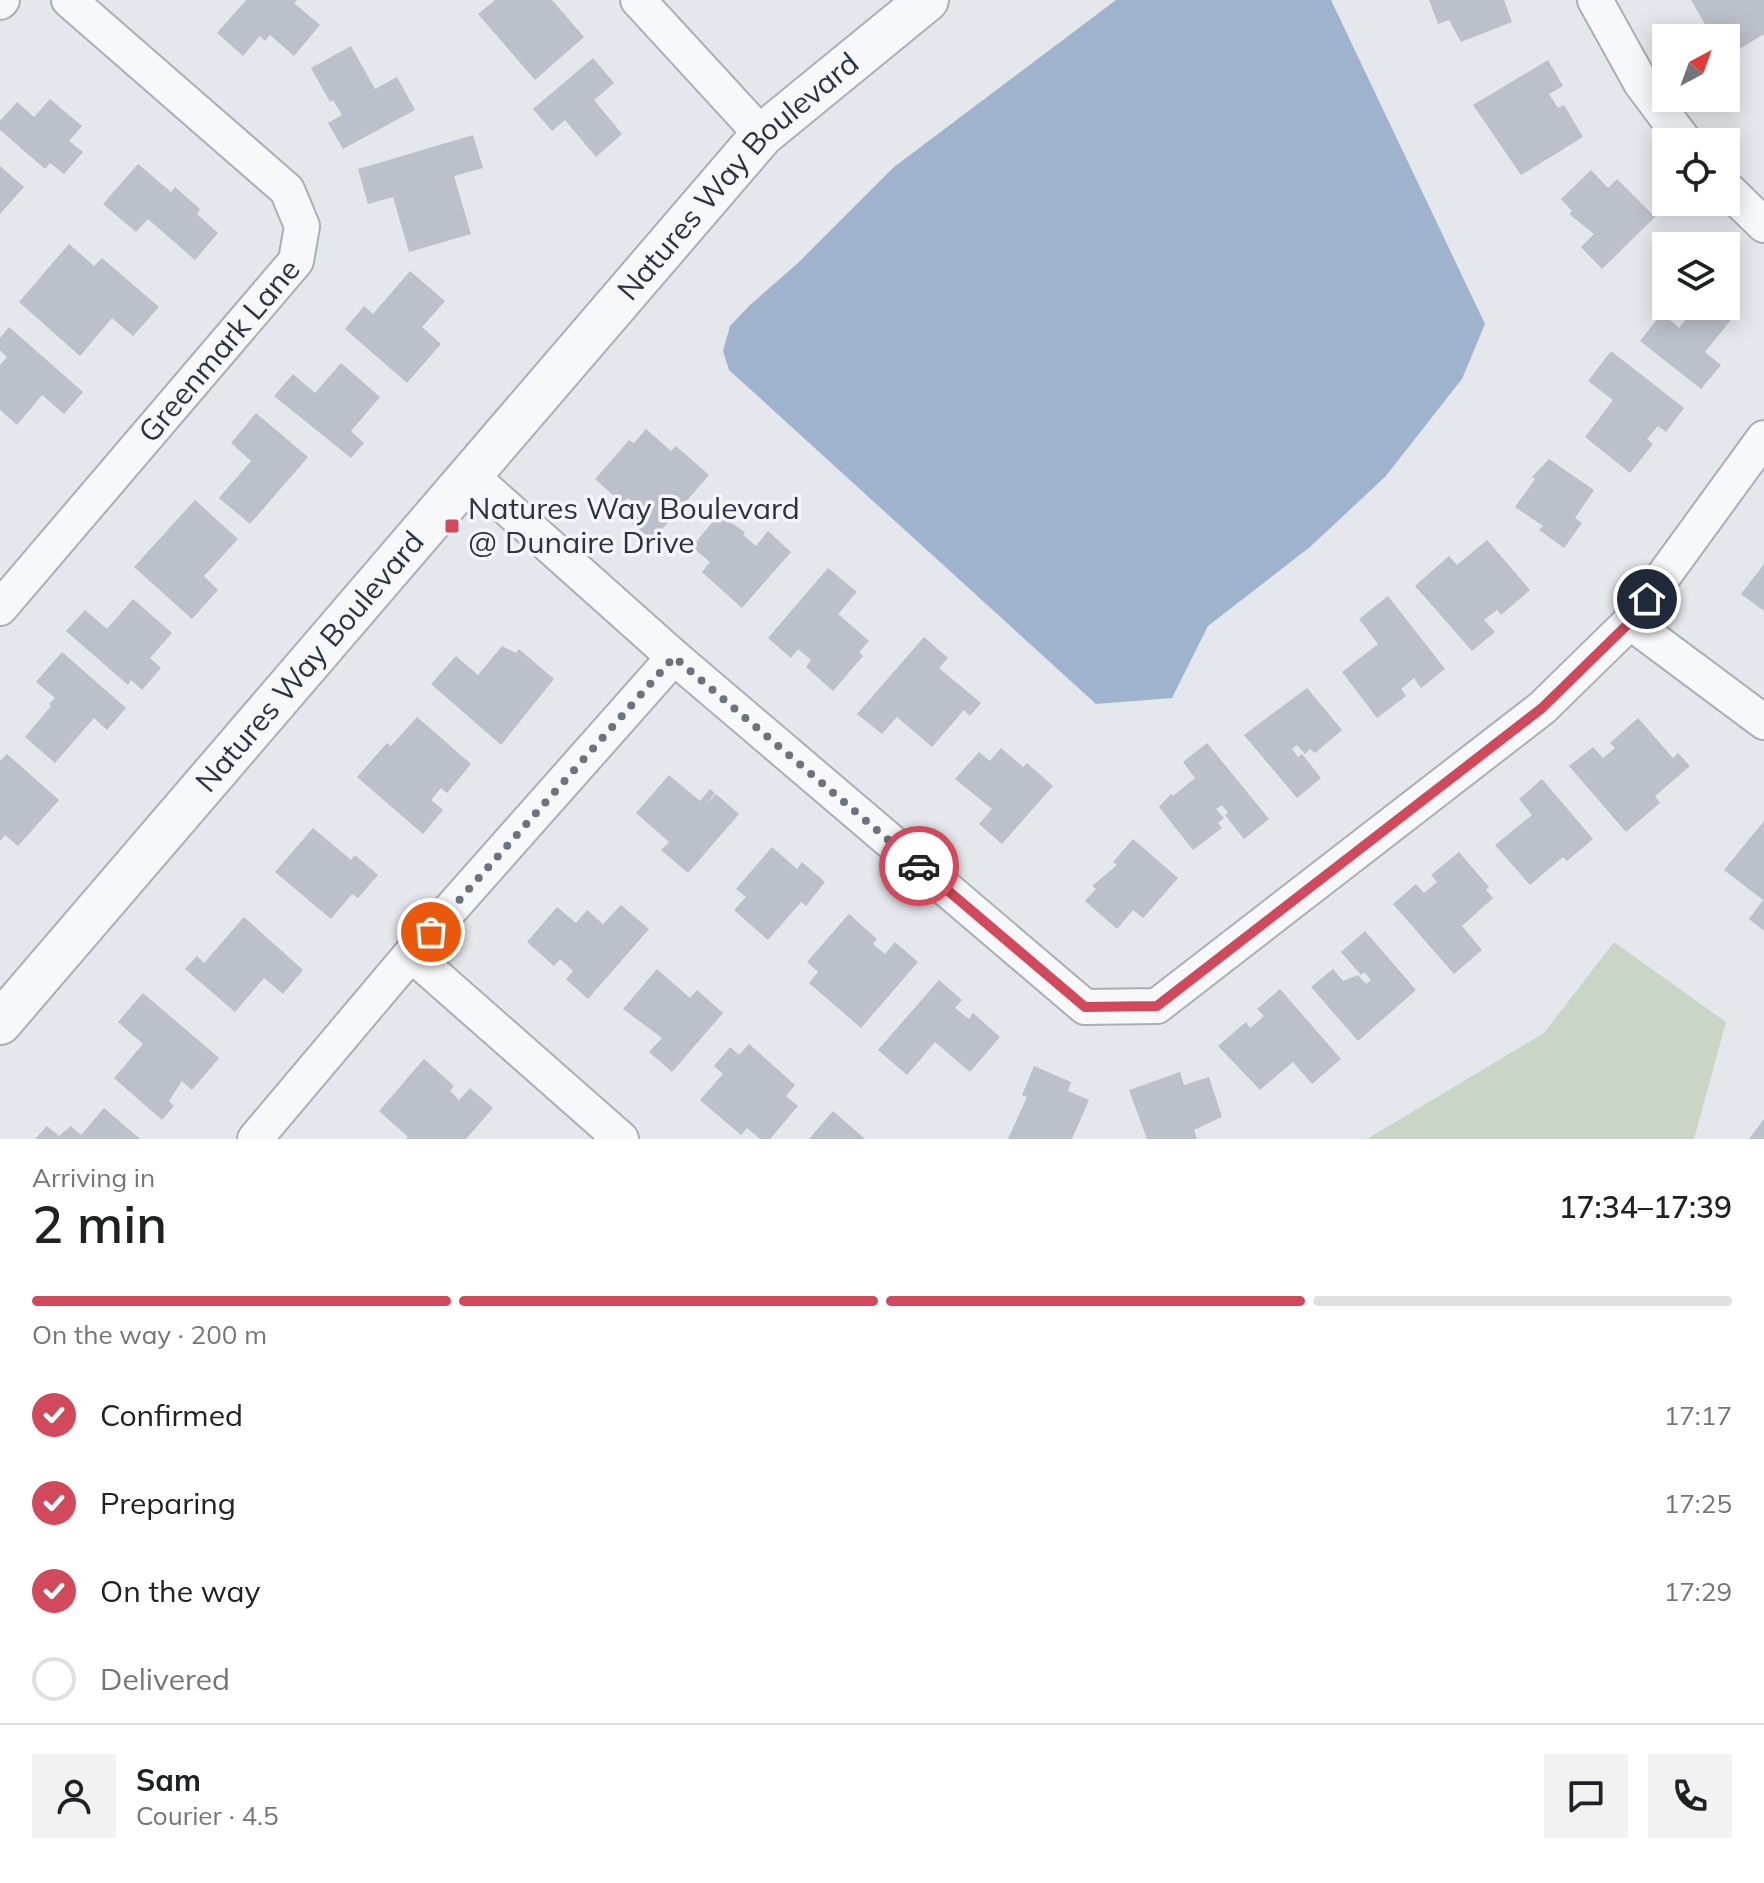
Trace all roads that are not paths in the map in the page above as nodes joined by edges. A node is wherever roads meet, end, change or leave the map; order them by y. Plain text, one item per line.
1 (69, 0) edge
2 (638, 0) edge
3 (927, 0) edge
4 (1595, 0) edge
5 (1675, 128) edge
6 (762, 135) junction
7 (1740, 202) edge
8 (1764, 225) edge
9 (1764, 438) edge
10 (469, 474) junction
11 (0, 608) edge
12 (1630, 622) junction
13 (674, 657) junction
14 (1764, 722) edge
15 (411, 954) junction
16 (0, 1023) edge
17 (255, 1139) edge
18 (621, 1139) edge

1 - 11 street, Greenmark Lane
2 - 6 street
3 - 6 street, Natures Way Boulevard
4 - 5 street
6 - 10 street, Natures Way Boulevard
7 - 8 street
9 - 12 street
10 - 13 street
10 - 16 street, Natures Way Boulevard
12 - 13 street
12 - 14 street
13 - 15 street
15 - 17 street
15 - 18 street

